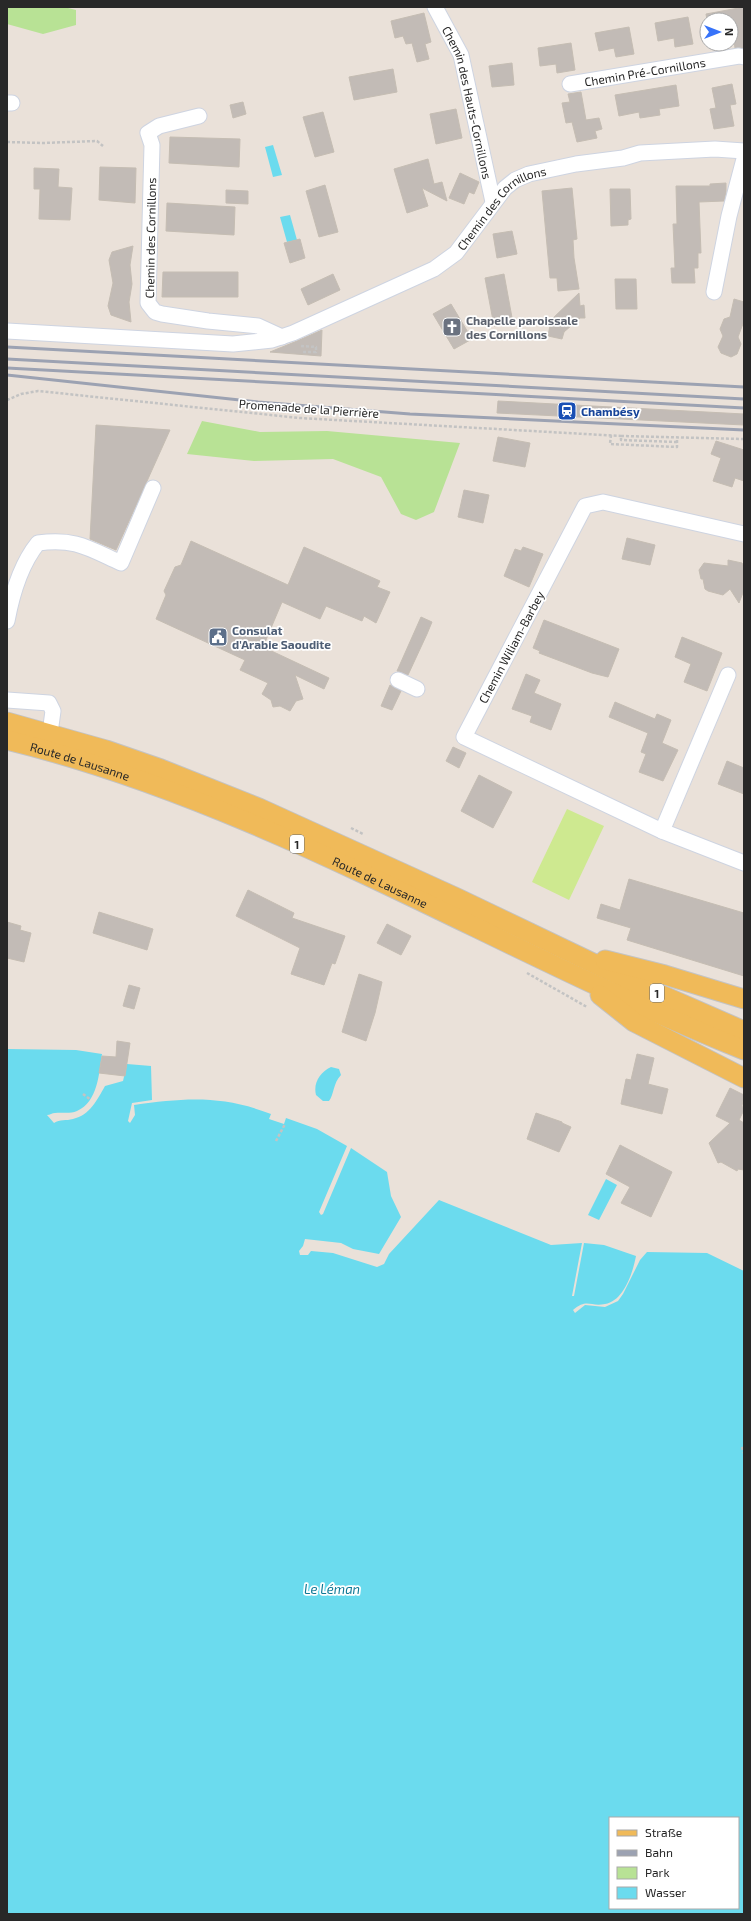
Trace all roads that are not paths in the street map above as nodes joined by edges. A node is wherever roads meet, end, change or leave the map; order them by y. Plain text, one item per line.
1 (435, 7) edge
2 (744, 57) edge
3 (570, 84) dead end
4 (199, 116) dead end
5 (744, 151) edge
6 (744, 159) edge
7 (493, 202) junction
8 (714, 292) dead end
9 (7, 331) edge
10 (288, 335) junction
11 (153, 488) dead end
12 (744, 534) edge
13 (7, 621) edge
14 (728, 675) dead end
15 (398, 680) dead end
16 (417, 689) dead end
17 (7, 700) edge
18 (7, 722) edge
19 (50, 733) junction
20 (7, 740) edge
21 (662, 831) junction
22 (744, 863) edge
23 (572, 952) junction
24 (575, 976) junction
25 (744, 999) edge
26 (744, 1031) edge
27 (744, 1050) edge
28 (744, 1078) edge

1 - 7 street, Chemin des Hauts-Cornillons
2 - 3 street, Chemin Pré-Cornillons
4 - 10 street, Chemin des Cornillons
5 - 7 street, Chemin des Cornillons
6 - 8 street
7 - 10 street, Chemin des Cornillons
9 - 10 street, Chemin des Cornillons
11 - 13 street
12 - 21 street, Chemin Wiliam-Barbey
14 - 21 street
15 - 16 street
17 - 19 street
18 - 19 main road, Route de Lausanne / 1
19 - 23 main road, Route de Lausanne / 1
20 - 24 main road, Route de Lausanne / 1
21 - 22 street, Chemin Wiliam-Barbey
23 - 25 main road
23 - 26 main road, Route de Lausanne / 1
24 - 27 main road, Route de Lausanne / 1
24 - 28 main road

